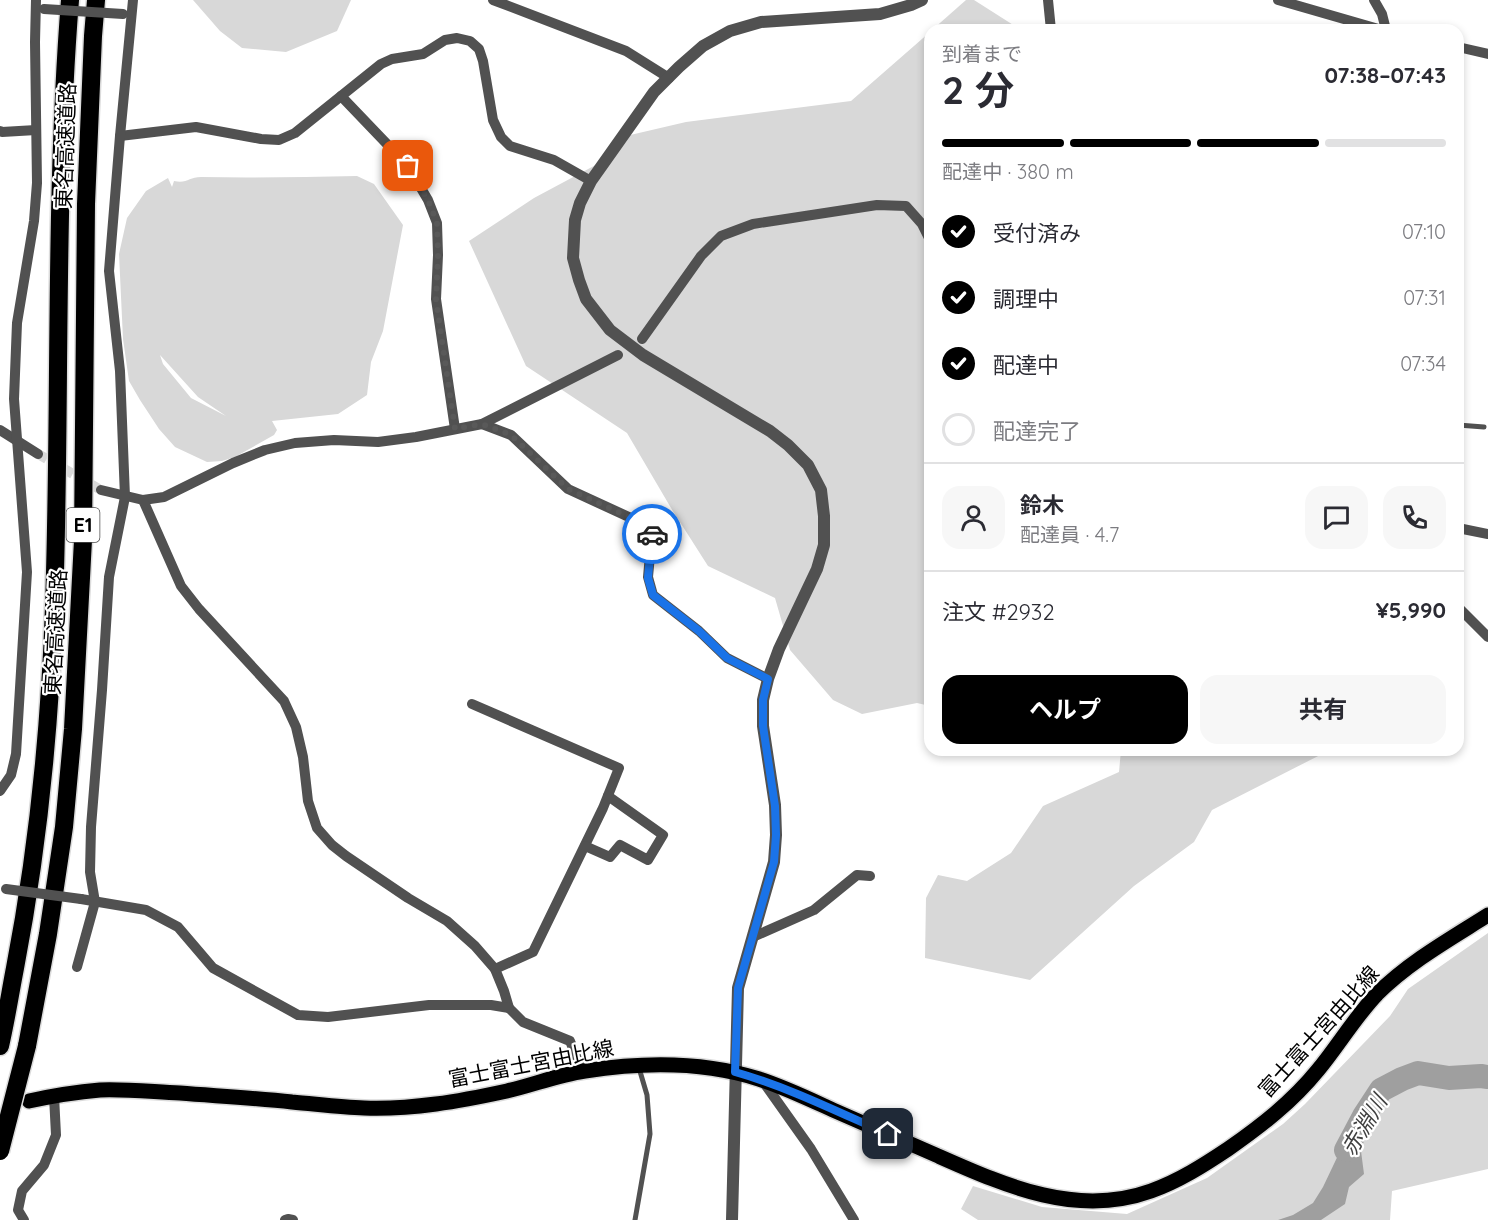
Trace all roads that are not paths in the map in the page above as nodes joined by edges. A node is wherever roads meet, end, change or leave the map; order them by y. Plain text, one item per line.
1 (70, 0) edge
2 (96, 0) edge
3 (133, 0) edge
4 (493, 0) edge
5 (921, 0) edge
6 (1047, 0) edge
7 (1278, 0) edge
8 (1374, 0) edge
9 (515, 4) edge
10 (39, 6) edge
11 (127, 15) junction
12 (1050, 24) edge
13 (1363, 24) edge
14 (1383, 24) edge
15 (1464, 48) edge
16 (1488, 54) edge
17 (669, 78) junction
18 (341, 96) junction
19 (36, 129) junction
20 (0, 131) edge
21 (120, 136) junction
22 (591, 181) junction
23 (924, 228) edge
24 (642, 339) dead end
25 (618, 355) dead end
26 (482, 424) junction
27 (1464, 425) edge
28 (1484, 427) dead end
29 (455, 429) junction
30 (0, 430) edge
31 (18, 442) junction
32 (38, 454) tunnel mouth
33 (101, 490) tunnel mouth
34 (125, 497) junction
35 (143, 500) junction
36 (1464, 529) edge
37 (1488, 534) edge
38 (1464, 613) edge
39 (1488, 637) edge
40 (768, 679) junction
41 (472, 704) dead end
42 (0, 791) edge
43 (608, 795) junction
44 (585, 846) junction
45 (870, 876) dead end
46 (3, 889) edge
47 (95, 902) junction
48 (1488, 915) edge
49 (753, 937) junction
50 (77, 968) dead end
51 (495, 969) junction
52 (509, 1008) junction
53 (0, 1044) edge
54 (639, 1065) junction
55 (582, 1071) junction
56 (735, 1072) junction
57 (762, 1080) junction
58 (54, 1096) junction
59 (29, 1101) dead end
60 (0, 1151) edge
61 (24, 1220) edge
62 (285, 1220) edge
63 (293, 1220) edge
64 (635, 1220) edge
65 (732, 1220) edge
66 (854, 1220) edge

1 - 53 highway, 東名高速道路 / E1
2 - 60 highway, 東名高速道路 / E1, bridge
3 - 11 street
4 - 9 street
5 - 17 street
6 - 12 street
7 - 13 street
8 - 14 street
9 - 17 street
10 - 11 street, bridge
10 - 19 street
11 - 21 street
15 - 16 street
17 - 22 street
18 - 21 street
18 - 22 street
18 - 29 street
19 - 20 street
19 - 31 street
21 - 34 street
22 - 40 street
23 - 24 street
25 - 26 street
26 - 29 street
26 - 40 street
27 - 28 lane
29 - 35 street
30 - 31 street
31 - 32 street
31 - 42 street
33 - 34 street
34 - 35 street
34 - 47 street
35 - 51 street
36 - 37 street
38 - 39 street
40 - 49 street
41 - 43 street
43 - 44 street
43 - 44 street
44 - 51 street
45 - 49 street
46 - 47 street, bridge
47 - 50 street
47 - 52 street
48 - 57 main road, 富士富士宮由比線
49 - 56 street
51 - 52 street
52 - 55 street
54 - 55 main road, 富士富士宮由比線
54 - 56 main road, 富士富士宮由比線
54 - 64 lane
55 - 58 main road, 富士富士宮由比線
56 - 57 main road, 富士富士宮由比線
56 - 65 street
57 - 66 street
58 - 59 main road, 富士富士宮由比線
58 - 61 street
62 - 63 street

